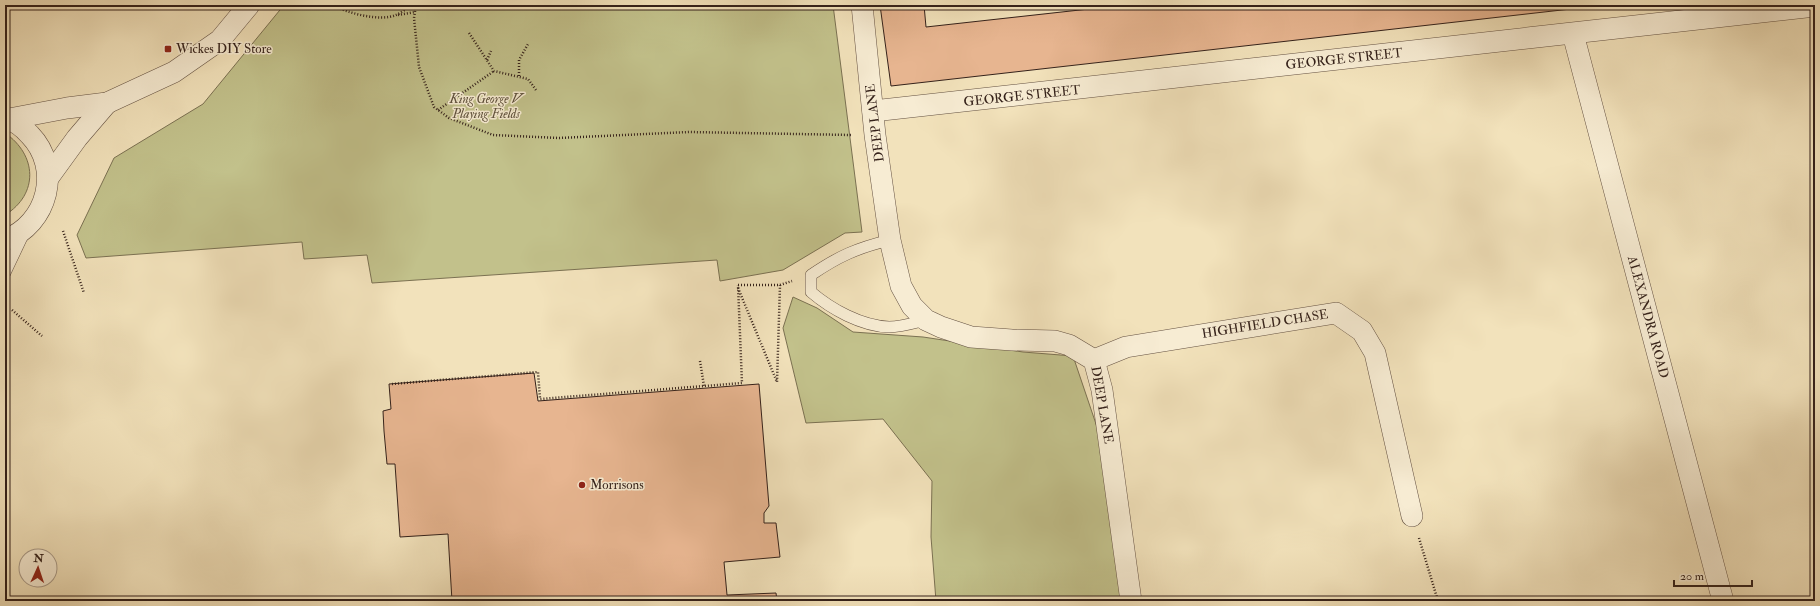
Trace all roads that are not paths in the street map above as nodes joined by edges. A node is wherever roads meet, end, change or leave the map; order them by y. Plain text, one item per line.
1 (249, 5) edge
2 (862, 5) edge
3 (1815, 6) edge
4 (1573, 34) junction
5 (107, 103) junction
6 (873, 111) junction
7 (7, 118) edge
8 (48, 178) junction
9 (27, 227) junction
10 (5, 240) edge
11 (890, 240) junction
12 (5, 273) edge
13 (926, 320) junction
14 (1094, 360) junction
15 (1412, 516) road end
16 (1131, 601) edge
17 (1723, 601) edge

1 - 5 street
2 - 6 street, DEEP LANE
3 - 4 street, GEORGE STREET
4 - 6 street, GEORGE STREET
4 - 17 street, ALEXANDRA ROAD
5 - 7 street
5 - 8 street
6 - 11 street, DEEP LANE
7 - 8 street
8 - 9 street
9 - 10 street
9 - 12 lane
11 - 13 street, DEEP LANE
11 - 13 lane
13 - 14 street, DEEP LANE
14 - 15 street, HIGHFIELD CHASE
14 - 16 street, DEEP LANE

